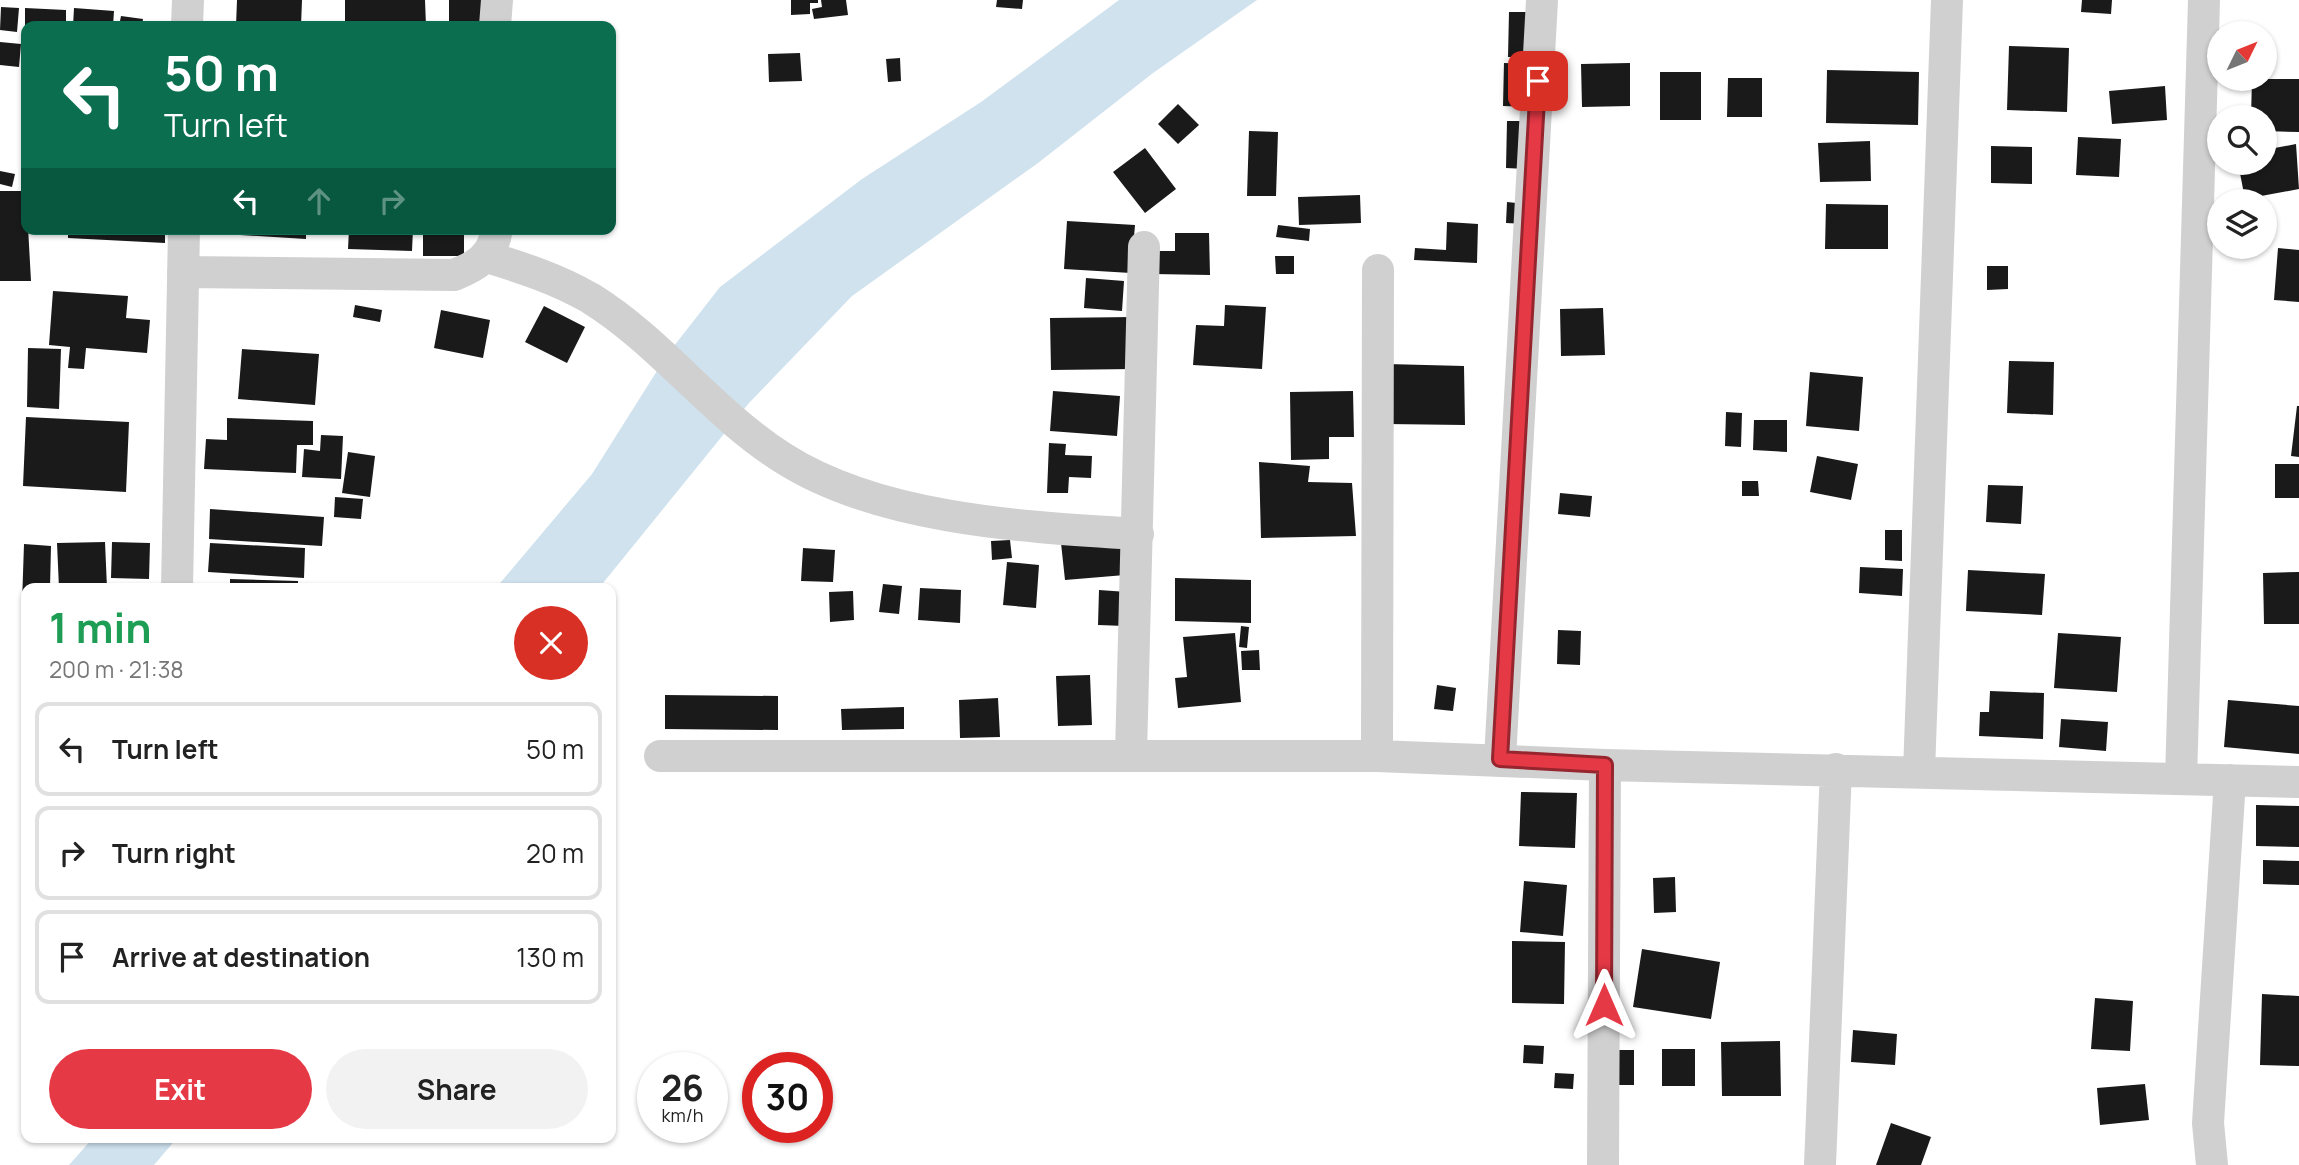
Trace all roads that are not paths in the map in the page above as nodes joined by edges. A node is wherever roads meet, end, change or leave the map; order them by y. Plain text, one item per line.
1 (188, 0) edge
2 (497, 0) edge
3 (1542, 0) edge
4 (1947, 0) edge
5 (2204, 0) edge
6 (187, 21) edge
7 (495, 21) edge
8 (184, 235) edge
9 (492, 243) edge
10 (1144, 247) dead end
11 (1378, 270) dead end
12 (183, 272) junction
13 (1138, 534) junction
14 (177, 583) edge
15 (1131, 754) junction
16 (660, 756) dead end
17 (1377, 756) junction
18 (1500, 759) junction
19 (1605, 765) junction
20 (1836, 769) junction
21 (1919, 772) junction
22 (2181, 779) junction
23 (2230, 780) junction
24 (2299, 782) edge
25 (1603, 1165) edge
26 (1820, 1165) edge
27 (2212, 1165) edge

1 - 6 street
2 - 7 street
3 - 18 street
4 - 21 street
5 - 22 street
8 - 12 street
9 - 12 street
9 - 13 street
10 - 13 street
11 - 17 street
12 - 14 street
13 - 15 street
15 - 16 street
15 - 17 street
17 - 18 street
18 - 19 street
19 - 20 street
19 - 25 street
20 - 21 street
20 - 26 street
21 - 22 street
22 - 23 street
23 - 24 street
23 - 27 street

